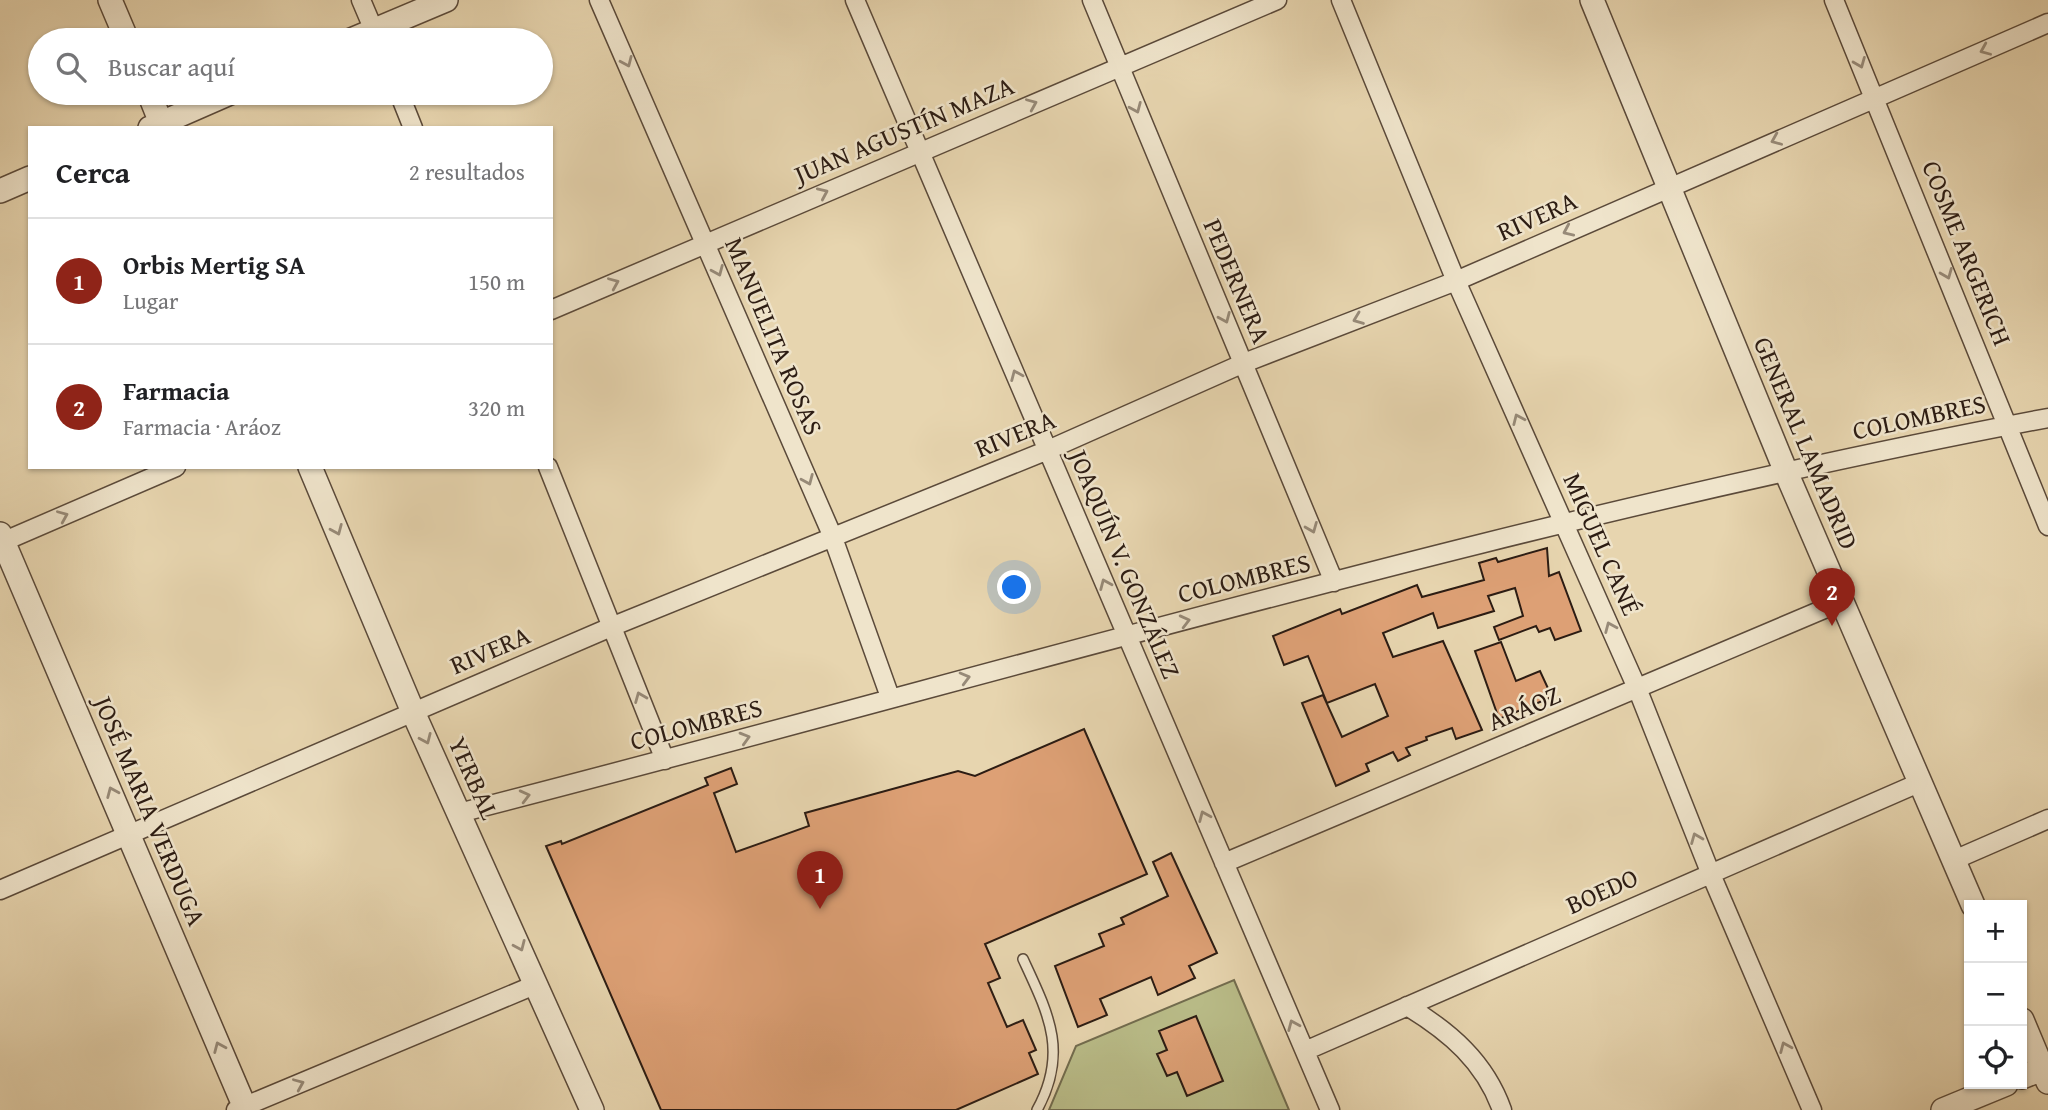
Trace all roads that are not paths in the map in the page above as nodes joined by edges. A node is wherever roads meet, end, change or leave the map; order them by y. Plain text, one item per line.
1 (110, 0) edge
2 (361, 0) edge
3 (446, 0) edge
4 (599, 0) edge
5 (855, 0) edge
6 (1092, 0) edge
7 (1277, 0) edge
8 (1341, 0) edge
9 (1592, 0) edge
10 (1835, 0) edge
11 (2048, 23) edge
12 (122, 28) edge
13 (374, 28) edge
14 (391, 28) edge
15 (1119, 68) junction
16 (1874, 97) junction
17 (152, 105) edge
18 (204, 105) edge
19 (404, 105) edge
20 (158, 126) edge
21 (412, 126) edge
22 (920, 150) junction
23 (28, 179) edge
24 (1667, 187) junction
25 (0, 191) edge
26 (706, 244) junction
27 (1456, 281) junction
28 (553, 309) edge
29 (1244, 363) junction
30 (2048, 418) edge
31 (2009, 425) junction
32 (1048, 450) junction
33 (171, 469) edge
34 (311, 469) edge
35 (549, 469) edge
36 (1786, 472) junction
37 (1565, 523) junction
38 (2048, 526) edge
39 (832, 535) junction
40 (1, 540) edge
41 (1334, 582) junction
42 (1843, 601) junction
43 (611, 627) junction
44 (1127, 636) junction
45 (1637, 688) junction
46 (890, 697) junction
47 (413, 712) junction
48 (665, 760) junction
49 (1921, 782) junction
50 (459, 813) junction
51 (2048, 819) edge
52 (130, 834) junction
53 (1954, 860) junction
54 (1224, 863) junction
55 (1710, 872) junction
56 (0, 890) edge
57 (1971, 900) edge
58 (1023, 959) dead end
59 (537, 984) junction
60 (1407, 1006) junction
61 (2024, 1026) edge
62 (1305, 1052) junction
63 (2037, 1076) edge
64 (1994, 1089) edge
65 (242, 1109) edge
66 (592, 1110) edge
67 (1037, 1110) edge
68 (1330, 1110) edge
69 (1502, 1110) edge
70 (1812, 1110) edge
71 (1943, 1110) edge

1 - 12 street
2 - 13 street
3 - 14 street
4 -> 26 street, MANUELITA ROSAS
5 - 22 street, JOAQUÍN V. GONZÁLEZ
6 - 15 street, PEDERNERA
7 - 15 street, JUAN AGUSTÍN MAZA
8 - 27 street, MIGUEL CANÉ
9 - 24 street, GENERAL LAMADRID
10 -> 16 street, COSME ARGERICH
11 -> 16 street, RIVERA
22 -> 15 street, JUAN AGUSTÍN MAZA
15 -> 29 street, PEDERNERA
16 -> 24 street, RIVERA
16 -> 31 street, COSME ARGERICH
17 - 20 street
18 - 20 street
19 - 21 street
26 -> 22 street, JUAN AGUSTÍN MAZA
32 -> 22 street, JOAQUÍN V. GONZÁLEZ
23 - 25 street
24 -> 27 street, RIVERA
24 - 36 street, GENERAL LAMADRID
28 -> 26 street, JUAN AGUSTÍN MAZA
26 -> 39 street, MANUELITA ROSAS
27 -> 29 street, RIVERA
37 -> 27 street, MIGUEL CANÉ
29 - 32 street, RIVERA
29 -> 41 street, PEDERNERA
30 - 31 street, COLOMBRES
31 - 36 street, COLOMBRES
31 - 38 street, COSME ARGERICH
32 - 39 street, RIVERA
44 -> 32 street, JOAQUÍN V. GONZÁLEZ
40 -> 33 street
34 -> 47 street, YERBAL
35 - 43 street
36 - 37 street, COLOMBRES
36 - 42 street, GENERAL LAMADRID
37 - 41 street, COLOMBRES
45 -> 37 street, MIGUEL CANÉ
39 - 43 street, RIVERA
39 - 46 street, MANUELITA ROSAS
52 -> 40 street, JOSÉ MARIA VERDUGA
44 -> 41 street, COLOMBRES
42 - 45 street, ARÁOZ
42 - 49 street, GENERAL LAMADRID
43 - 47 street, RIVERA
48 -> 43 street
46 -> 44 street, COLOMBRES
54 -> 44 street, JOAQUÍN V. GONZÁLEZ
45 - 54 street, ARÁOZ
55 -> 45 street, MIGUEL CANÉ
48 -> 46 street, COLOMBRES
47 -> 50 street, YERBAL
47 - 52 street, RIVERA
50 -> 48 street, COLOMBRES
49 - 53 street, GENERAL LAMADRID
49 - 55 street, BOEDO
50 -> 59 street, YERBAL
51 - 53 street
52 - 56 street, RIVERA
65 -> 52 street, JOSÉ MARIA VERDUGA
53 - 57 street, GENERAL LAMADRID
62 -> 54 street, JOAQUÍN V. GONZÁLEZ
55 - 60 street, BOEDO
70 -> 55 street, MIGUEL CANÉ
58 - 67 lane
65 -> 59 street
59 - 66 street, YERBAL
60 - 62 street, BOEDO
60 - 69 street
61 - 63 street
62 - 68 street, JOAQUÍN V. GONZÁLEZ
64 - 71 street

